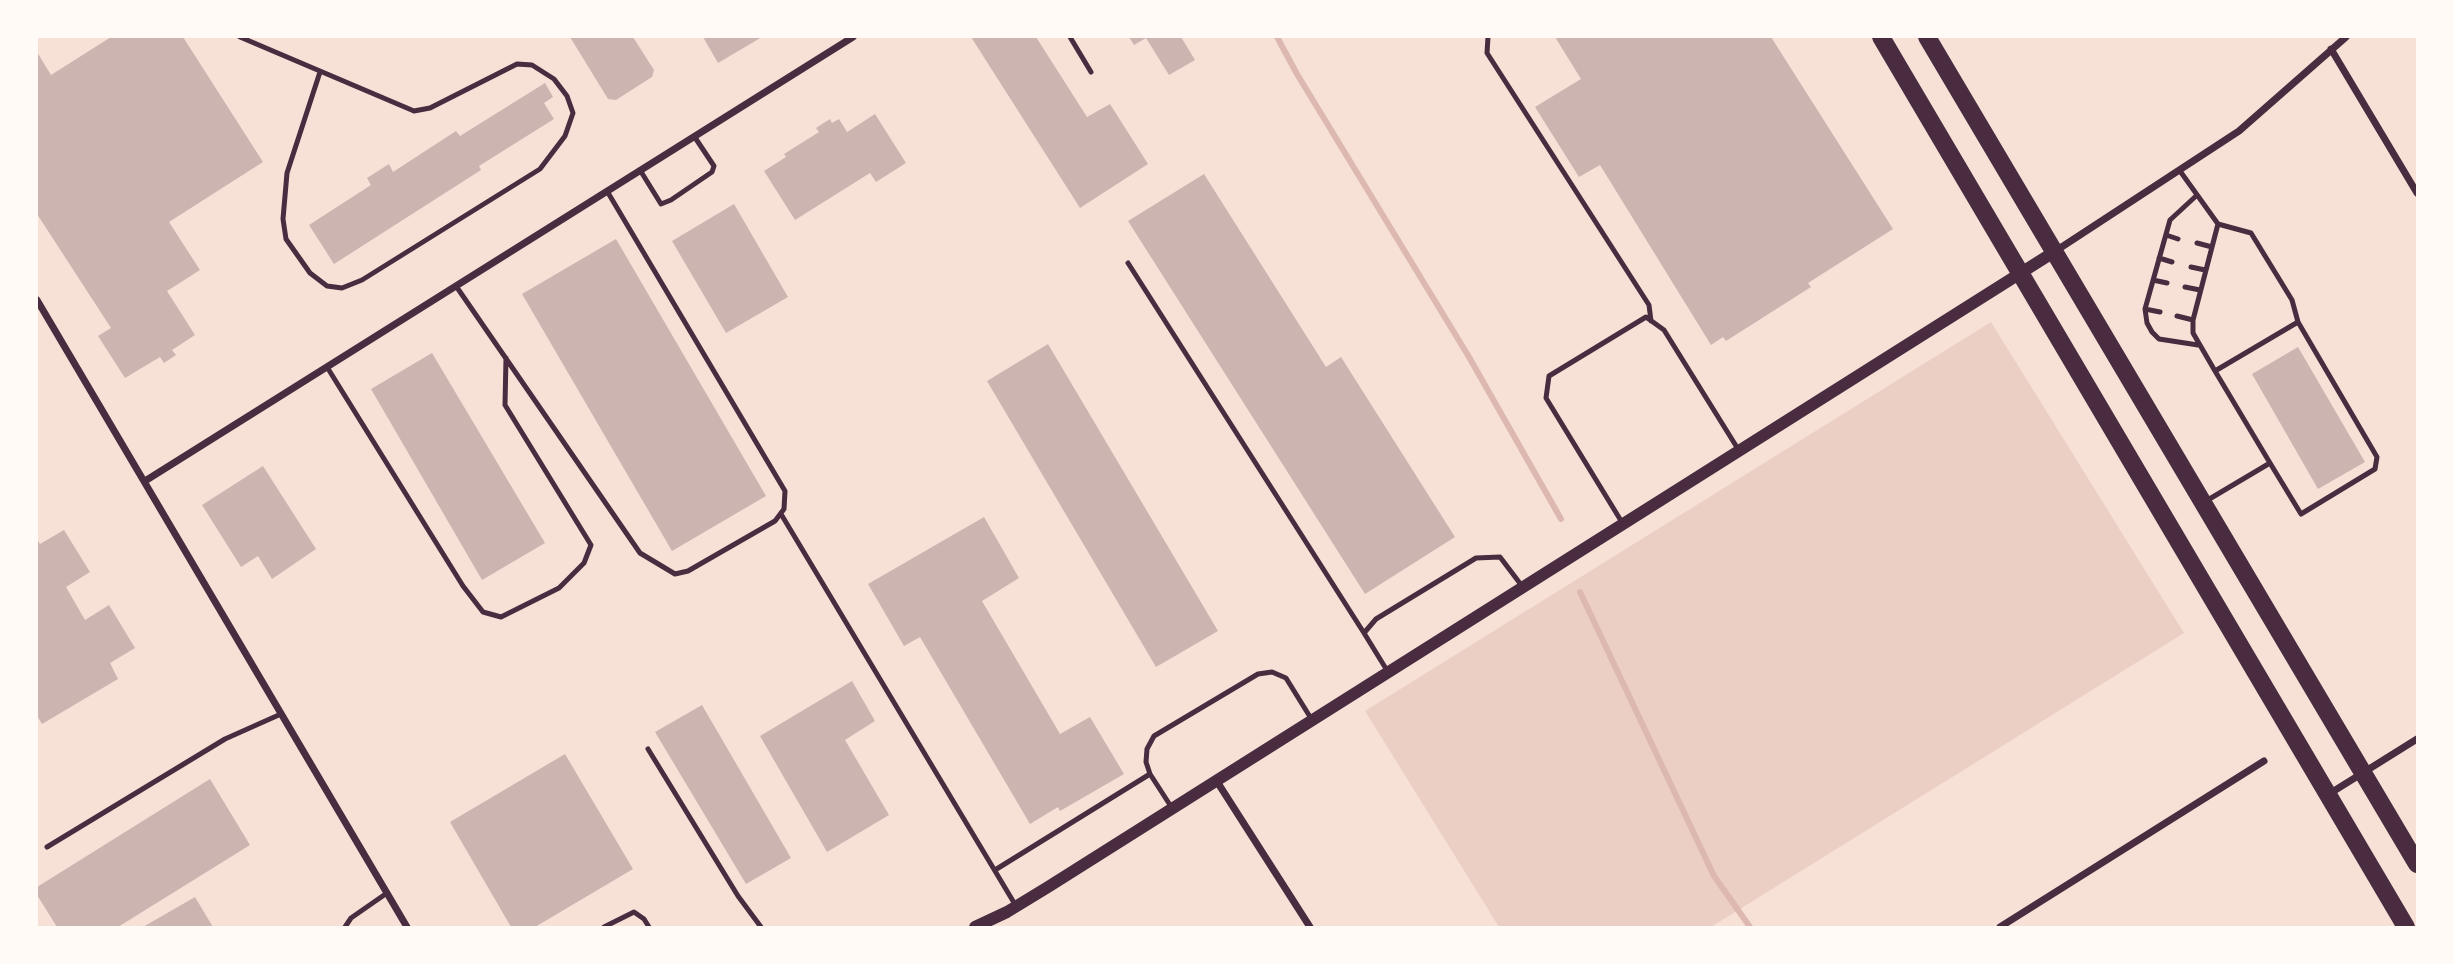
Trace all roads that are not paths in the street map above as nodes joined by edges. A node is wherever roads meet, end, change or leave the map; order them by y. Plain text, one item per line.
1 (240, 37) edge
2 (853, 37) edge
3 (1070, 37) edge
4 (1488, 37) edge
5 (1881, 37) edge
6 (1927, 37) edge
7 (2346, 37) edge
8 (2331, 49) junction
9 (320, 72) junction
10 (1091, 72) dead end
11 (694, 136) junction
12 (640, 170) junction
13 (2180, 171) junction
14 (607, 191) junction
15 (2417, 193) edge
16 (2196, 196) junction
17 (2218, 224) junction
18 (2166, 235) junction
19 (2178, 239) dead end
20 (2197, 243) dead end
21 (2212, 247) junction
22 (2054, 252) junction
23 (2159, 258) junction
24 (2172, 262) dead end
25 (1128, 263) dead end
26 (2191, 267) dead end
27 (2205, 270) junction
28 (2021, 273) junction
29 (2153, 280) junction
30 (2167, 283) dead end
31 (456, 286) junction
32 (2185, 287) dead end
33 (2200, 290) junction
34 (37, 300) edge
35 (2145, 309) junction
36 (2160, 312) dead end
37 (2177, 316) dead end
38 (2193, 320) junction
39 (1651, 321) junction
40 (2298, 321) junction
41 (2198, 345) junction
42 (506, 358) junction
43 (327, 367) junction
44 (2215, 371) junction
45 (1740, 450) junction
46 (2270, 463) junction
47 (145, 481) junction
48 (2203, 503) junction
49 (781, 514) junction
50 (1623, 524) junction
51 (1523, 587) junction
52 (1364, 633) junction
53 (1388, 672) junction
54 (281, 714) junction
55 (1312, 720) junction
56 (2417, 739) edge
57 (648, 749) dead end
58 (2264, 761) dead end
59 (2362, 772) junction
60 (1150, 774) junction
61 (1216, 780) junction
62 (2327, 795) junction
63 (1172, 808) junction
64 (47, 847) dead end
65 (2417, 864) edge
66 (995, 870) junction
67 (387, 893) junction
68 (1016, 906) junction
69 (345, 927) edge
70 (407, 927) edge
71 (604, 927) edge
72 (649, 927) edge
73 (761, 927) edge
74 (975, 927) edge
75 (1310, 927) edge
76 (2000, 927) edge
77 (2406, 927) edge

1 - 9 lane
2 - 11 street
3 - 10 lane
4 - 39 lane
5 - 28 main road
6 - 22 main road
7 - 8 street
8 - 13 street
8 - 15 street
9 - 9 lane
11 - 12 street
11 - 12 lane
12 - 14 street
13 - 16 lane
13 - 22 street
14 - 31 street
14 - 49 lane
16 - 17 lane
16 - 18 lane
17 - 21 lane
17 - 40 lane
18 - 19 lane
18 - 23 lane
20 - 21 lane
21 - 27 lane
22 - 28 street
22 - 48 main road
23 - 24 lane
23 - 29 lane
25 - 52 lane
26 - 27 lane
27 - 33 lane
28 - 45 street
28 - 62 main road
29 - 30 lane
29 - 35 lane
31 - 42 lane
31 - 43 street
32 - 33 lane
33 - 38 lane
34 - 47 street
35 - 36 lane
35 - 41 lane
37 - 38 lane
38 - 41 lane
39 - 45 lane
39 - 50 lane
40 - 44 lane
40 - 46 lane
41 - 44 lane
42 - 43 lane
42 - 49 lane
43 - 47 street
44 - 46 lane
45 - 50 street
46 - 48 lane
47 - 54 street
48 - 59 main road
49 - 66 lane
50 - 51 street
51 - 52 lane
51 - 53 street
52 - 53 lane
53 - 55 street
54 - 64 lane
54 - 67 street
55 - 60 lane
55 - 61 street
56 - 59 street
57 - 73 lane
58 - 76 street
59 - 62 street
59 - 65 main road
60 - 63 lane
60 - 66 lane
61 - 63 street
61 - 75 street
62 - 77 main road
63 - 68 street
66 - 68 lane
67 - 69 lane
67 - 70 street
68 - 74 street
71 - 72 lane

